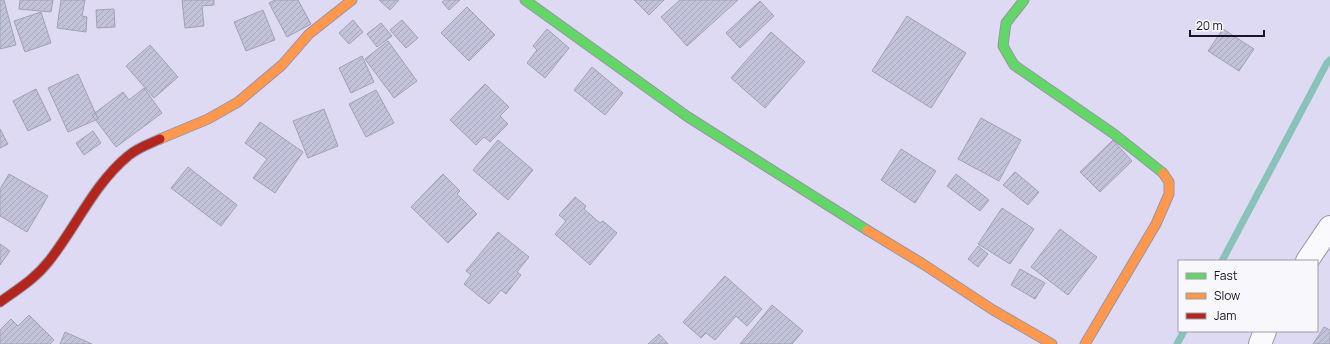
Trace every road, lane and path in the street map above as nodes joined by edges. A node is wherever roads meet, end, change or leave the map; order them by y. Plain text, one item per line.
1 (352, 0) edge
2 (1024, 0) edge
3 (537, 3) edge
4 (1330, 227) edge
5 (1312, 253) edge
6 (0, 302) edge
7 (1265, 332) edge
8 (1052, 344) edge
9 (1085, 344) edge
10 (1260, 344) edge

1 - 6 street
2 - 9 street
3 - 8 street
4 - 5 street
7 - 10 street

